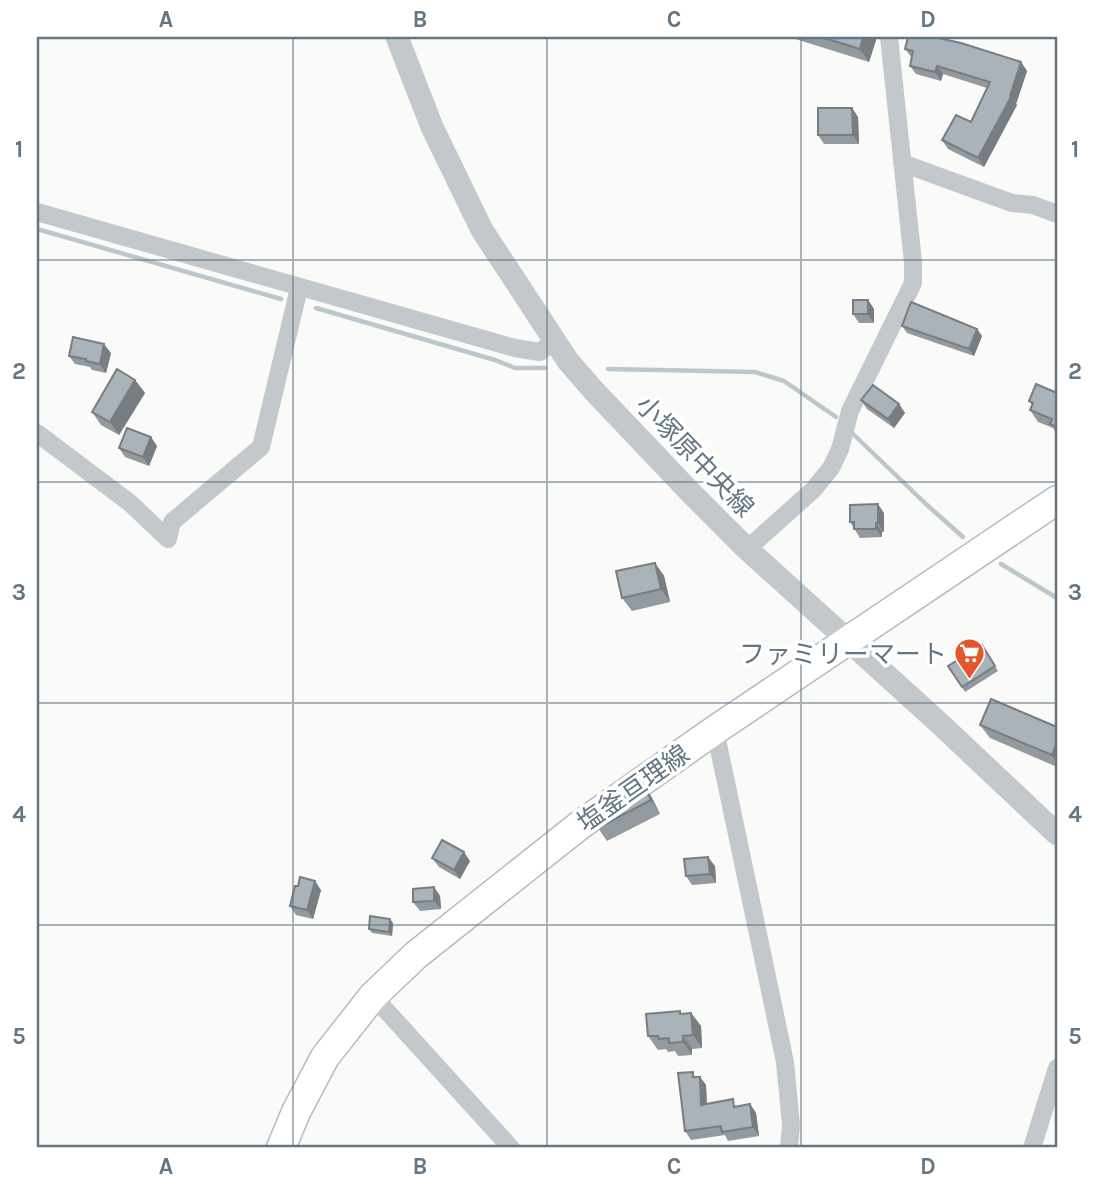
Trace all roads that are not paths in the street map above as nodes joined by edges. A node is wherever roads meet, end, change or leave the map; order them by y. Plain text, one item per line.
1 (397, 37) edge
2 (889, 37) edge
3 (902, 163) junction
4 (37, 212) edge
5 (1057, 214) edge
6 (299, 288) junction
7 (554, 340) junction
8 (37, 433) edge
9 (1057, 500) edge
10 (747, 549) junction
11 (849, 640) junction
12 (715, 730) junction
13 (1057, 834) edge
14 (373, 996) junction
15 (1057, 1068) edge
16 (281, 1148) edge
17 (511, 1148) edge
18 (789, 1148) edge
19 (1032, 1148) edge

1 - 7 street, 小塚原中央線
2 - 3 street
3 - 5 street
3 - 10 street
4 - 6 street
6 - 7 street
6 - 8 street
7 - 10 street, 小塚原中央線
9 - 11 main road, 塩釜亘理線
10 - 11 street, 小塚原中央線
11 - 12 main road, 塩釜亘理線
11 - 13 street, 小塚原中央線
12 - 14 main road, 塩釜亘理線
12 - 18 street
14 - 16 main road, 塩釜亘理線
14 - 17 street
15 - 19 street

